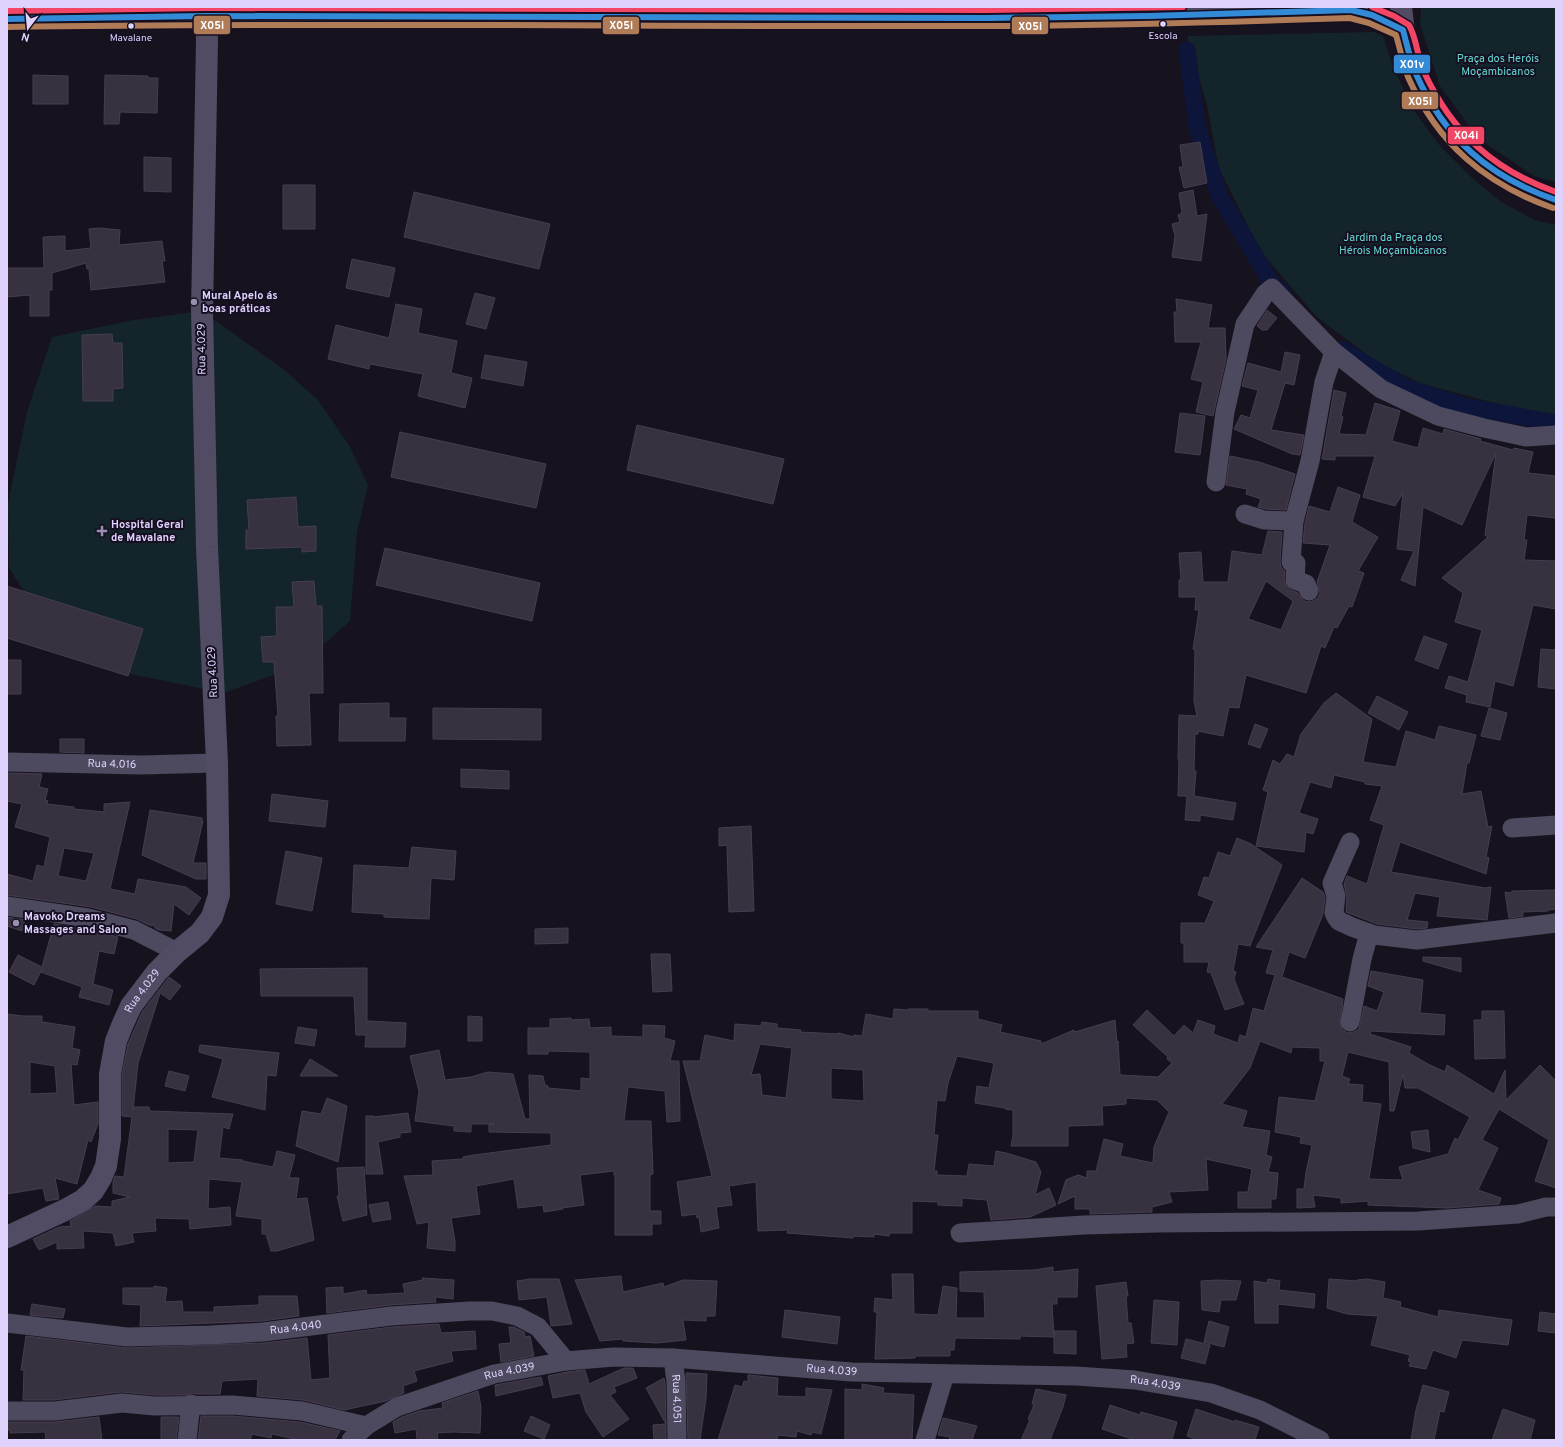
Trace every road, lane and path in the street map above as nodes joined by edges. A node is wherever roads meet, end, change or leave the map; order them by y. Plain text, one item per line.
1 (1401, 7) edge
2 (206, 11) edge
3 (7, 19) edge
4 (1403, 30) junction
5 (1556, 200) edge
6 (1334, 352) junction
7 (1556, 435) edge
8 (1216, 482) dead end
9 (1245, 514) dead end
10 (1294, 521) junction
11 (1309, 591) dead end
12 (7, 762) edge
13 (217, 763) junction
14 (1556, 826) edge
15 (1512, 828) dead end
16 (1350, 842) dead end
17 (7, 906) edge
18 (1556, 923) edge
19 (1369, 933) junction
20 (177, 952) junction
21 (1350, 1022) dead end
22 (1556, 1207) edge
23 (960, 1233) dead end
24 (7, 1237) edge
25 (7, 1323) edge
26 (673, 1358) junction
27 (566, 1361) junction
28 (945, 1374) junction
29 (191, 1404) junction
30 (7, 1411) edge
31 (366, 1426) junction
32 (187, 1440) edge
33 (351, 1440) edge
34 (677, 1440) edge
35 (925, 1440) edge
36 (1320, 1440) edge

1 - 4 main road
2 - 3 main road
2 - 4 main road
2 - 13 main road, Rua 4.029
4 - 5 main road
6 - 7 street
6 - 8 street
6 - 10 street
9 - 10 street
10 - 11 street
12 - 13 street, Rua 4.016
13 - 20 main road, Rua 4.029
14 - 15 street
16 - 19 street
17 - 20 street
18 - 19 street
19 - 21 street
20 - 24 main road, Rua 4.029
22 - 23 street
25 - 27 street, Rua 4.040
26 - 27 street, Rua 4.039
26 - 28 street, Rua 4.039
26 - 34 street, Rua 4.051
27 - 31 street, Rua 4.039
28 - 35 street
28 - 36 street, Rua 4.039
29 - 30 street
29 - 31 street
29 - 32 street
31 - 33 street, Rua 4.039

